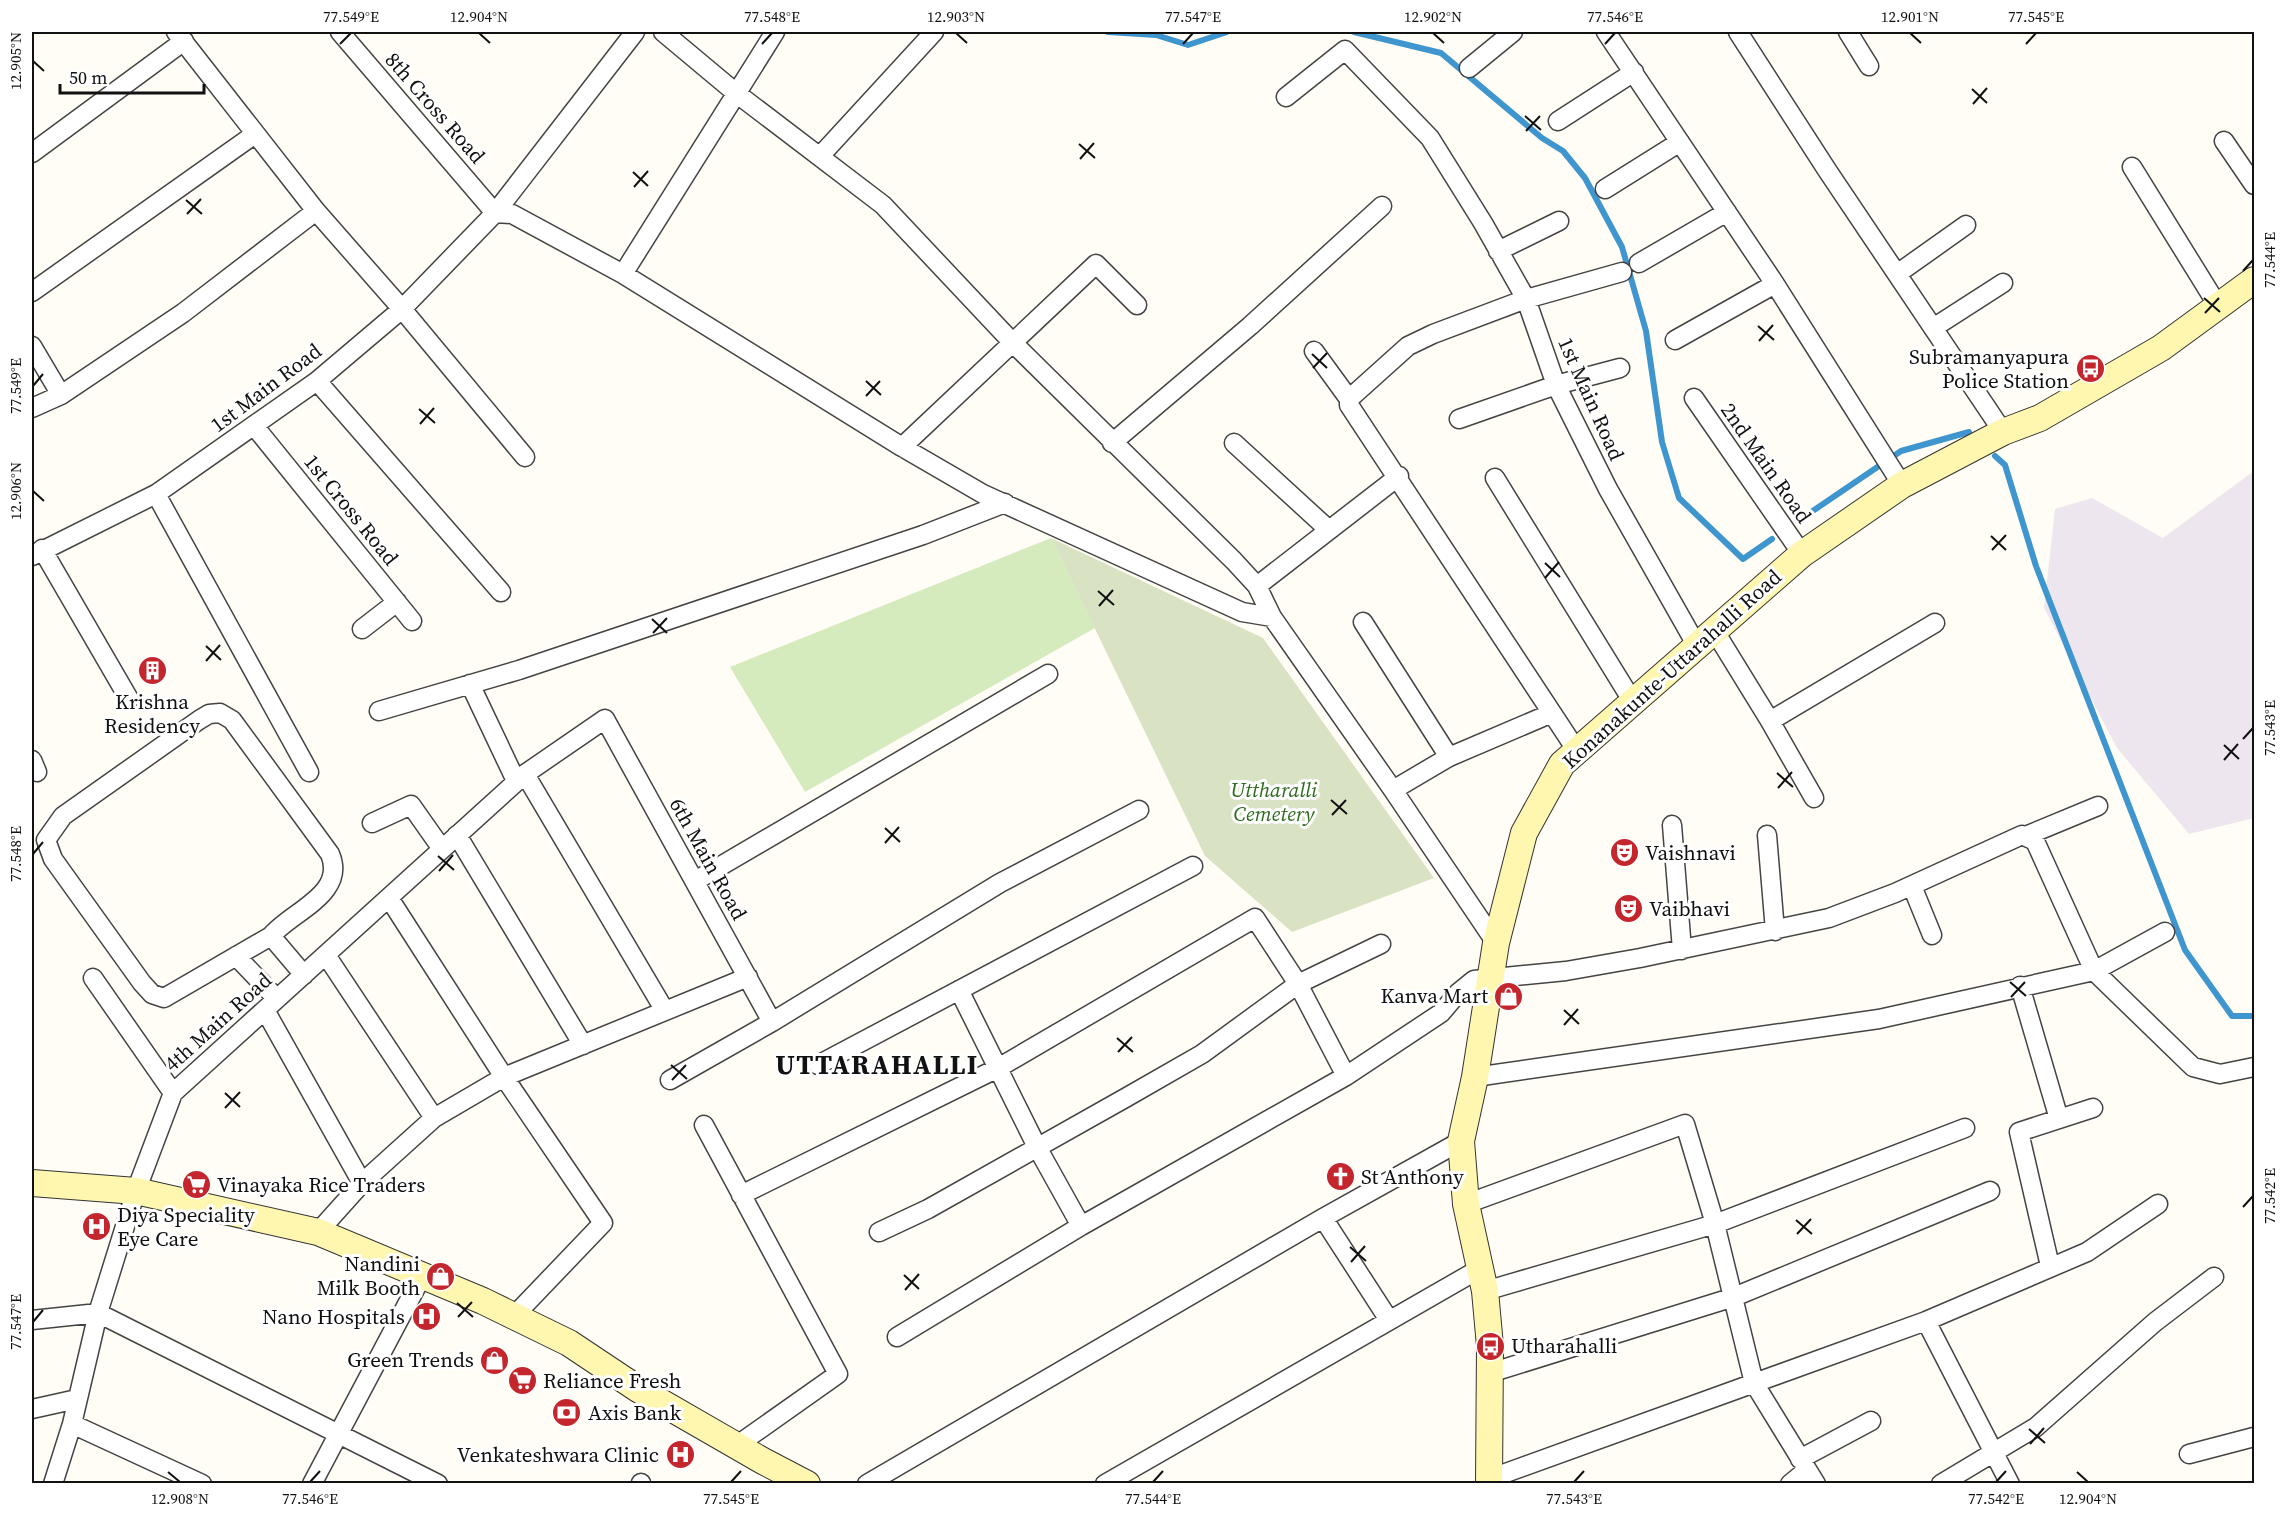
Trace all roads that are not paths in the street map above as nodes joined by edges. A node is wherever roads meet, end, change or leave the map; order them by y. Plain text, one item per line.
1 (340, 32) edge
2 (635, 32) edge
3 (663, 32) edge
4 (775, 32) edge
5 (934, 32) edge
6 (1513, 32) edge
7 (1606, 32) edge
8 (1738, 32) edge
9 (1848, 32) edge
10 (180, 36) edge
11 (1869, 66) dead end
12 (1469, 68) dead end
13 (1634, 72) junction
14 (736, 93) junction
15 (1286, 97) dead end
16 (1558, 121) dead end
17 (255, 134) junction
18 (2224, 141) dead end
19 (1680, 142) junction
20 (32, 153) edge
21 (821, 155) junction
22 (2132, 166) dead end
23 (2254, 185) edge
24 (1605, 189) dead end
25 (1382, 206) dead end
26 (315, 211) junction
27 (1727, 212) junction
28 (495, 213) junction
29 (1559, 221) dead end
30 (1966, 225) dead end
31 (1498, 251) junction
32 (1639, 263) dead end
33 (1622, 272) dead end
34 (623, 274) junction
35 (1897, 274) junction
36 (2254, 280) edge
37 (2003, 283) dead end
38 (1775, 284) junction
39 (32, 292) edge
40 (1526, 299) junction
41 (1137, 305) dead end
42 (2218, 306) junction
43 (402, 309) junction
44 (1933, 328) junction
45 (1675, 340) dead end
46 (1013, 342) junction
47 (32, 346) edge
48 (1314, 351) dead end
49 (1620, 368) dead end
50 (317, 381) junction
51 (1556, 385) junction
52 (61, 395) junction
53 (1694, 398) dead end
54 (1349, 399) junction
55 (32, 408) edge
56 (1459, 419) dead end
57 (255, 427) junction
58 (2003, 432) junction
59 (1112, 442) junction
60 (1234, 443) dead end
61 (902, 447) junction
62 (525, 457) dead end
63 (1399, 476) junction
64 (1897, 476) junction
65 (1495, 478) dead end
66 (156, 494) junction
67 (1005, 503) junction
68 (1329, 530) junction
69 (37, 553) edge
70 (1802, 554) junction
71 (1257, 586) junction
72 (501, 592) dead end
73 (397, 602) junction
74 (1272, 617) junction
75 (412, 621) dead end
76 (1364, 622) dead end
77 (1935, 623) dead end
78 (363, 629) dead end
79 (1706, 638) junction
80 (1047, 674) dead end
81 (470, 684) junction
82 (129, 699) dead end
83 (1633, 702) junction
84 (379, 711) dead end
85 (1552, 713) junction
86 (605, 719) joint
87 (1770, 721) junction
88 (1577, 751) junction
89 (1449, 757) junction
90 (309, 772) dead end
91 (521, 778) junction
92 (1393, 790) junction
93 (1814, 798) dead end
94 (2098, 806) dead end
95 (1139, 810) dead end
96 (372, 823) dead end
97 (1672, 825) dead end
98 (458, 835) junction
99 (1767, 835) dead end
100 (2028, 836) junction
101 (442, 849) junction
102 (1193, 866) dead end
103 (695, 881) junction
104 (1912, 886) junction
105 (389, 897) junction
106 (1775, 931) junction
107 (2165, 932) dead end
108 (1932, 935) dead end
109 (271, 936) junction
110 (1496, 943) junction
111 (1381, 944) dead end
112 (1682, 950) junction
113 (326, 954) junction
114 (236, 957) junction
115 (2094, 971) junction
116 (304, 975) junction
117 (748, 977) junction
118 (93, 978) dead end
119 (1490, 978) junction
120 (1298, 984) junction
121 (2020, 987) junction
122 (959, 990) junction
123 (271, 1004) junction
124 (665, 1011) junction
125 (772, 1022) junction
126 (583, 1045) junction
127 (818, 1065) dead end
128 (2254, 1066) edge
129 (998, 1068) junction
130 (1346, 1076) junction
131 (504, 1077) junction
132 (1475, 1077) junction
133 (670, 1080) dead end
134 (173, 1094) junction
135 (2093, 1108) dead end
136 (434, 1118) junction
137 (2059, 1119) junction
138 (704, 1125) dead end
139 (1965, 1128) dead end
140 (1461, 1141) junction
141 (1037, 1147) junction
142 (32, 1183) edge
143 (362, 1183) junction
144 (136, 1191) junction
145 (1990, 1191) dead end
146 (741, 1195) junction
147 (1466, 1204) junction
148 (2158, 1204) dead end
149 (1323, 1218) junction
150 (1715, 1224) junction
151 (1080, 1226) junction
152 (318, 1232) junction
153 (879, 1232) dead end
154 (2050, 1266) junction
155 (2214, 1277) dead end
156 (421, 1278) junction
157 (1483, 1280) junction
158 (1734, 1297) junction
159 (98, 1313) junction
160 (514, 1316) junction
161 (32, 1320) edge
162 (1389, 1320) junction
163 (1926, 1321) junction
164 (897, 1337) dead end
165 (1490, 1373) junction
166 (1754, 1383) junction
167 (78, 1399) junction
168 (32, 1409) edge
169 (1871, 1421) dead end
170 (72, 1424) junction
171 (338, 1434) junction
172 (2254, 1437) edge
173 (736, 1446) junction
174 (1995, 1452) junction
175 (2189, 1454) dead end
176 (1808, 1471) edge
177 (1489, 1481) edge
178 (53, 1484) edge
179 (202, 1484) edge
180 (312, 1484) edge
181 (438, 1484) edge
182 (807, 1484) edge
183 (867, 1484) edge
184 (1105, 1484) edge
185 (1790, 1484) edge
186 (1941, 1484) edge
187 (2010, 1484) edge

1 - 28 street, 8th Cross Road
2 - 28 street, 1st Main Road
3 - 14 street
4 - 14 street
5 - 21 street
6 - 12 street
7 - 13 street
8 - 35 street
9 - 11 street
10 - 17 street
10 - 20 street
13 - 16 street
13 - 19 street
14 - 21 street
14 - 34 street
15 - 31 street, 1st Main Road
17 - 26 street
17 - 39 street
18 - 23 street
19 - 24 street
19 - 27 street
21 - 46 street
22 - 42 street
25 - 59 street
26 - 43 street
26 - 52 street
27 - 32 street
27 - 38 street
28 - 34 street
28 - 43 street, 1st Main Road
29 - 31 street
30 - 35 street
31 - 40 street, 1st Main Road
33 - 40 street
34 - 61 street
35 - 44 street
36 - 42 main road, Konanakunte-Uttarahalli Road
37 - 44 street
38 - 45 street
38 - 64 street
40 - 51 street, 1st Main Road
40 - 54 street
41 - 46 street
42 - 58 main road, Konanakunte-Uttarahalli Road
43 - 50 street, 1st Main Road
43 - 62 street
44 - 58 street
46 - 59 street
46 - 61 street
47 - 52 street
48 - 54 street
49 - 51 street
50 - 57 street, 1st Main Road
50 - 72 street
51 - 56 street
51 - 79 street, 1st Main Road
52 - 55 street
53 - 70 street, 2nd Main Road
54 - 63 street
57 - 66 street, 1st Main Road
57 - 73 street, 1st Cross Road
58 - 64 main road, Konanakunte-Uttarahalli Road
59 - 71 street
60 - 68 street
61 - 67 street
63 - 68 street
63 - 85 street
64 - 70 main road, Konanakunte-Uttarahalli Road
65 - 83 street
66 - 69 street, 1st Main Road
66 - 90 street
67 - 74 street
67 - 81 street
68 - 71 street
69 - 82 street
70 - 79 main road, Konanakunte-Uttarahalli Road
71 - 74 street
73 - 75 street, 1st Cross Road
73 - 78 street
74 - 92 street
76 - 89 street
77 - 87 street
79 - 83 main road, Konanakunte-Uttarahalli Road
79 - 87 street, 1st Main Road
80 - 103 street
81 - 84 street
81 - 91 street
83 - 88 main road, Konanakunte-Uttarahalli Road
85 - 88 street
85 - 89 street
86 - 91 street, 4th Main Road
86 - 103 street, 6th Main Road
87 - 93 street, 1st Main Road
88 - 110 main road, Konanakunte-Uttarahalli Road
89 - 92 street
91 - 98 street, 4th Main Road
91 - 124 street
92 - 110 street
94 - 100 street
95 - 125 street
96 - 101 street
97 - 112 street
98 - 101 street, 4th Main Road
98 - 126 street
99 - 106 street
100 - 104 street
100 - 115 street
101 - 105 street, 4th Main Road
102 - 122 street
103 - 117 street, 6th Main Road
104 - 106 street
104 - 108 street
105 - 113 street, 4th Main Road
105 - 131 street
106 - 112 street
107 - 115 street
109 - 114 street
109 - 114 street
109 - 116 street
110 - 119 main road, Konanakunte-Uttarahalli Road
111 - 120 street
112 - 119 street
113 - 116 street, 4th Main Road
113 - 136 street
114 - 123 street
115 - 121 street
115 - 128 street
116 - 123 street, 4th Main Road
117 - 124 street
117 - 125 street, 6th Main Road
118 - 134 street
119 - 130 street
119 - 132 main road, Konanakunte-Uttarahalli Road
120 - 129 street
120 - 130 street
120 - 141 street
121 - 132 street
121 - 137 street
122 - 127 street
122 - 129 street
123 - 134 street, 4th Main Road
123 - 143 street
124 - 126 street
125 - 133 street
126 - 131 street
129 - 141 street
129 - 146 street
130 - 151 street
131 - 136 street
131 - 160 street
132 - 140 main road, Konanakunte-Uttarahalli Road
134 - 144 street, 4th Main Road
135 - 137 street
136 - 143 street
137 - 154 street
138 - 146 street
139 - 150 street
140 - 147 main road, Konanakunte-Uttarahalli Road
140 - 149 street
141 - 151 street
141 - 153 street
142 - 144 main road
143 - 152 street
144 - 152 main road
144 - 159 street, 4th Main Road
145 - 158 street
146 - 173 street
147 - 150 street
147 - 157 main road, Konanakunte-Uttarahalli Road
148 - 154 street
149 - 162 street
149 - 183 street
150 - 157 street
150 - 158 street
151 - 164 street
152 - 156 main road
154 - 163 street
155 - 174 street
156 - 160 main road
156 - 171 street
157 - 162 street
157 - 165 main road, Konanakunte-Uttarahalli Road
158 - 165 street
158 - 166 street
159 - 161 street
159 - 167 street, 4th Main Road
159 - 171 street
160 - 173 main road
162 - 184 street
163 - 166 street
163 - 174 street
165 - 177 main road, Konanakunte-Uttarahalli Road
166 - 176 street
166 - 177 street
167 - 168 street
167 - 170 street, 4th Main Road
169 - 176 street
170 - 178 street, 4th Main Road
170 - 179 street
171 - 180 street
171 - 181 street
172 - 175 street
173 - 182 main road
174 - 186 street
174 - 187 street
176 - 185 street

